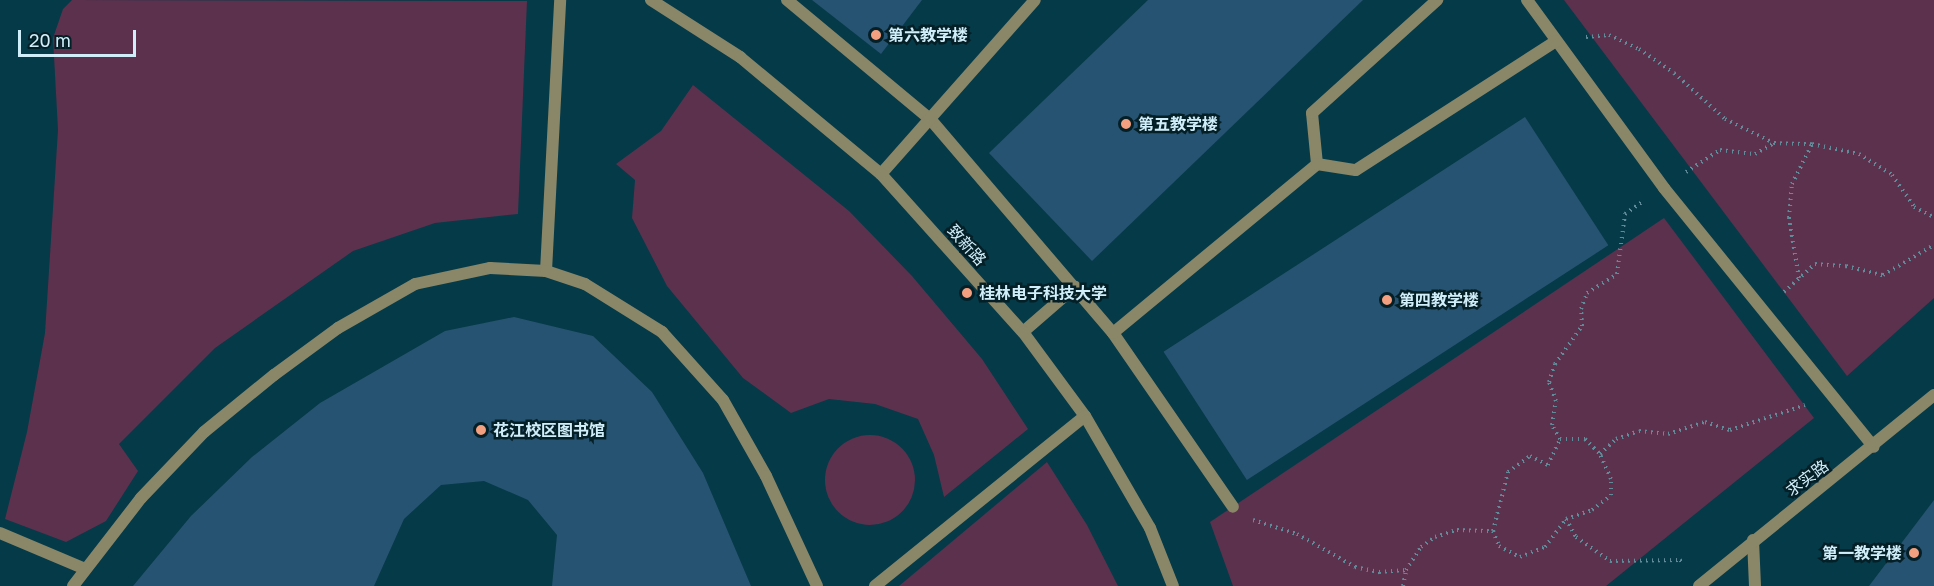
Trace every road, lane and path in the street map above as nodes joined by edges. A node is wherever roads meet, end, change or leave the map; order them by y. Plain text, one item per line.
1 (560, 0) edge
2 (651, 0) edge
3 (787, 0) edge
4 (1035, 0) edge
5 (1437, 0) edge
6 (1527, 0) edge
7 (1556, 41) junction
8 (931, 120) junction
9 (1774, 143) junction
10 (1812, 144) junction
11 (1317, 164) junction
12 (881, 174) junction
13 (1664, 188) junction
14 (1934, 217) edge
15 (1934, 245) edge
16 (546, 271) junction
17 (1799, 278) junction
18 (1075, 287) junction
19 (1765, 311) junction
20 (1023, 332) junction
21 (1113, 333) junction
22 (1934, 395) edge
23 (1834, 396) junction
24 (1085, 416) junction
25 (1560, 439) junction
26 (1874, 447) junction
27 (1599, 454) junction
28 (1233, 507) joint
29 (1566, 519) junction
30 (1493, 531) junction
31 (0, 533) edge
32 (1753, 540) junction
33 (83, 568) junction
34 (1406, 570) junction
35 (1703, 583) edge
36 (73, 586) edge
37 (817, 586) edge
38 (875, 586) edge
39 (1173, 586) edge
40 (1403, 586) edge
41 (1755, 586) edge

1 - 16 street
2 - 12 street, 致新路
3 - 8 street
4 - 8 street
5 - 11 street
6 - 7 street
7 - 9 path
7 - 11 street
7 - 13 street
8 - 12 street
8 - 18 street
9 - 10 path
9 - 13 path
10 - 14 path
10 - 17 path
11 - 21 street
12 - 20 street, 致新路
13 - 19 street
13 - 25 path
15 - 17 path
16 - 33 street
16 - 37 street
17 - 19 path
18 - 20 street
18 - 21 street
19 - 23 street
20 - 24 street, 致新路
21 - 28 street
22 - 26 street, 求实路
23 - 26 street
23 - 27 path
24 - 38 street
24 - 39 street, 致新路
25 - 27 path
25 - 30 path
26 - 32 street, 求实路
27 - 29 path
28 - 34 path
29 - 30 path
29 - 35 path
30 - 34 path
31 - 33 street
32 - 35 street, 求实路
32 - 41 street
33 - 36 street
34 - 40 path

